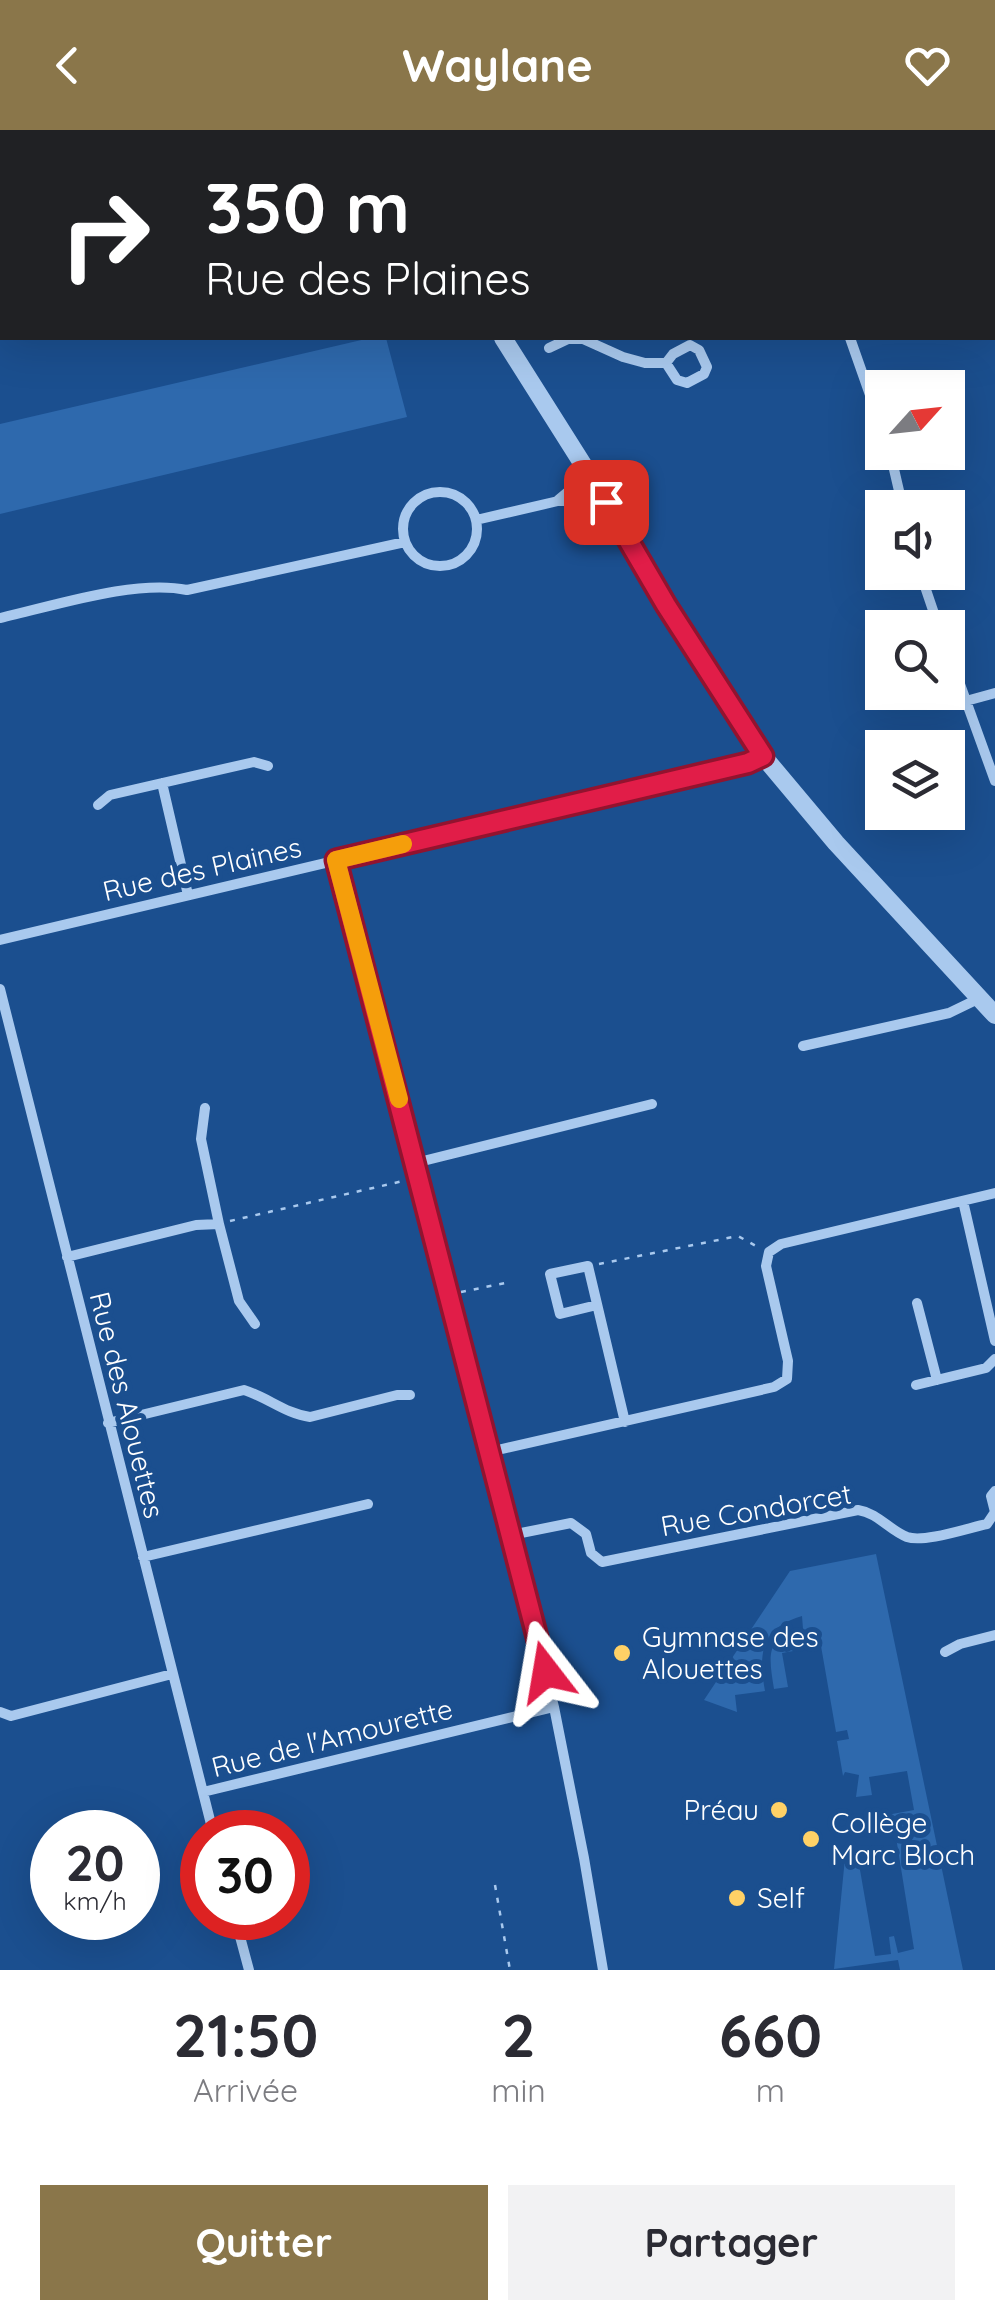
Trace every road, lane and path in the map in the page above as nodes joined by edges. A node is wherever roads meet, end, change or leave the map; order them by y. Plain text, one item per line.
1 (505, 340) edge
2 (566, 340) edge
3 (582, 340) edge
4 (851, 340) edge
5 (549, 348) dead end
6 (666, 363) dead end
7 (865, 381) edge
8 (589, 474) junction
9 (558, 501) junction
10 (606, 502) junction
11 (476, 520) junction
12 (404, 542) junction
13 (0, 618) edge
14 (995, 692) edge
15 (966, 701) joint
16 (763, 756) junction
17 (268, 766) dead end
18 (995, 781) edge
19 (162, 784) junction
20 (98, 805) dead end
21 (336, 860) junction
22 (188, 895) junction
23 (0, 940) edge
24 (0, 989) edge
25 (980, 998) junction
26 (995, 1015) edge
27 (803, 1046) dead end
28 (652, 1104) dead end
29 (206, 1108) dead end
30 (415, 1162) junction
31 (419, 1178) junction
32 (995, 1193) edge
33 (963, 1201) junction
34 (219, 1224) junction
35 (769, 1252) junction
36 (67, 1257) junction
37 (588, 1266) junction
38 (510, 1282) dead end
39 (450, 1295) junction
40 (918, 1303) dead end
41 (597, 1305) junction
42 (255, 1324) dead end
43 (995, 1341) edge
44 (995, 1359) edge
45 (937, 1380) junction
46 (916, 1385) dead end
47 (410, 1395) dead end
48 (625, 1422) junction
49 (108, 1423) junction
50 (489, 1452) junction
51 (995, 1491) edge
52 (368, 1504) dead end
53 (511, 1535) junction
54 (143, 1557) junction
55 (995, 1635) edge
56 (945, 1652) dead end
57 (172, 1674) junction
58 (554, 1706) junction
59 (0, 1712) edge
60 (203, 1792) junction
61 (208, 1810) edge
62 (495, 1885) dead end
63 (241, 1940) edge
64 (249, 1970) edge
65 (510, 1970) edge
66 (603, 1970) edge

1 - 8 street
2 - 5 street
3 - 6 street
4 - 7 street
8 - 9 street
8 - 10 street
9 - 10 street
9 - 11 street
10 - 16 street
11 - 12 street
11 - 12 street
12 - 13 street
14 - 15 street
15 - 18 street
16 - 21 street, Rue des Plaines
16 - 25 street
17 - 19 street
19 - 20 street
19 - 22 street
21 - 22 street, Rue des Plaines
21 - 30 street
22 - 23 street, Rue des Plaines
24 - 36 street, Rue des Alouettes
25 - 26 street
25 - 27 street
28 - 30 street
29 - 34 street
30 - 31 street
31 - 34 path
31 - 39 street
32 - 33 street
33 - 35 street
33 - 43 street
34 - 36 street
34 - 42 street
35 - 37 path
35 - 48 street
36 - 49 street, Rue des Alouettes
37 - 41 street
37 - 41 street
38 - 39 path
39 - 50 street
40 - 45 street
41 - 48 street
44 - 45 street
45 - 46 street
47 - 49 street
48 - 50 street
49 - 54 street, Rue des Alouettes
50 - 53 street
51 - 53 street, Rue Condorcet
52 - 54 street
53 - 58 street
54 - 57 street, Rue des Alouettes
55 - 56 street
57 - 59 street
57 - 60 street, Rue des Alouettes
58 - 60 street, Rue de l'Amourette
58 - 66 street
60 - 61 street, Rue des Alouettes
62 - 65 path
63 - 64 street

